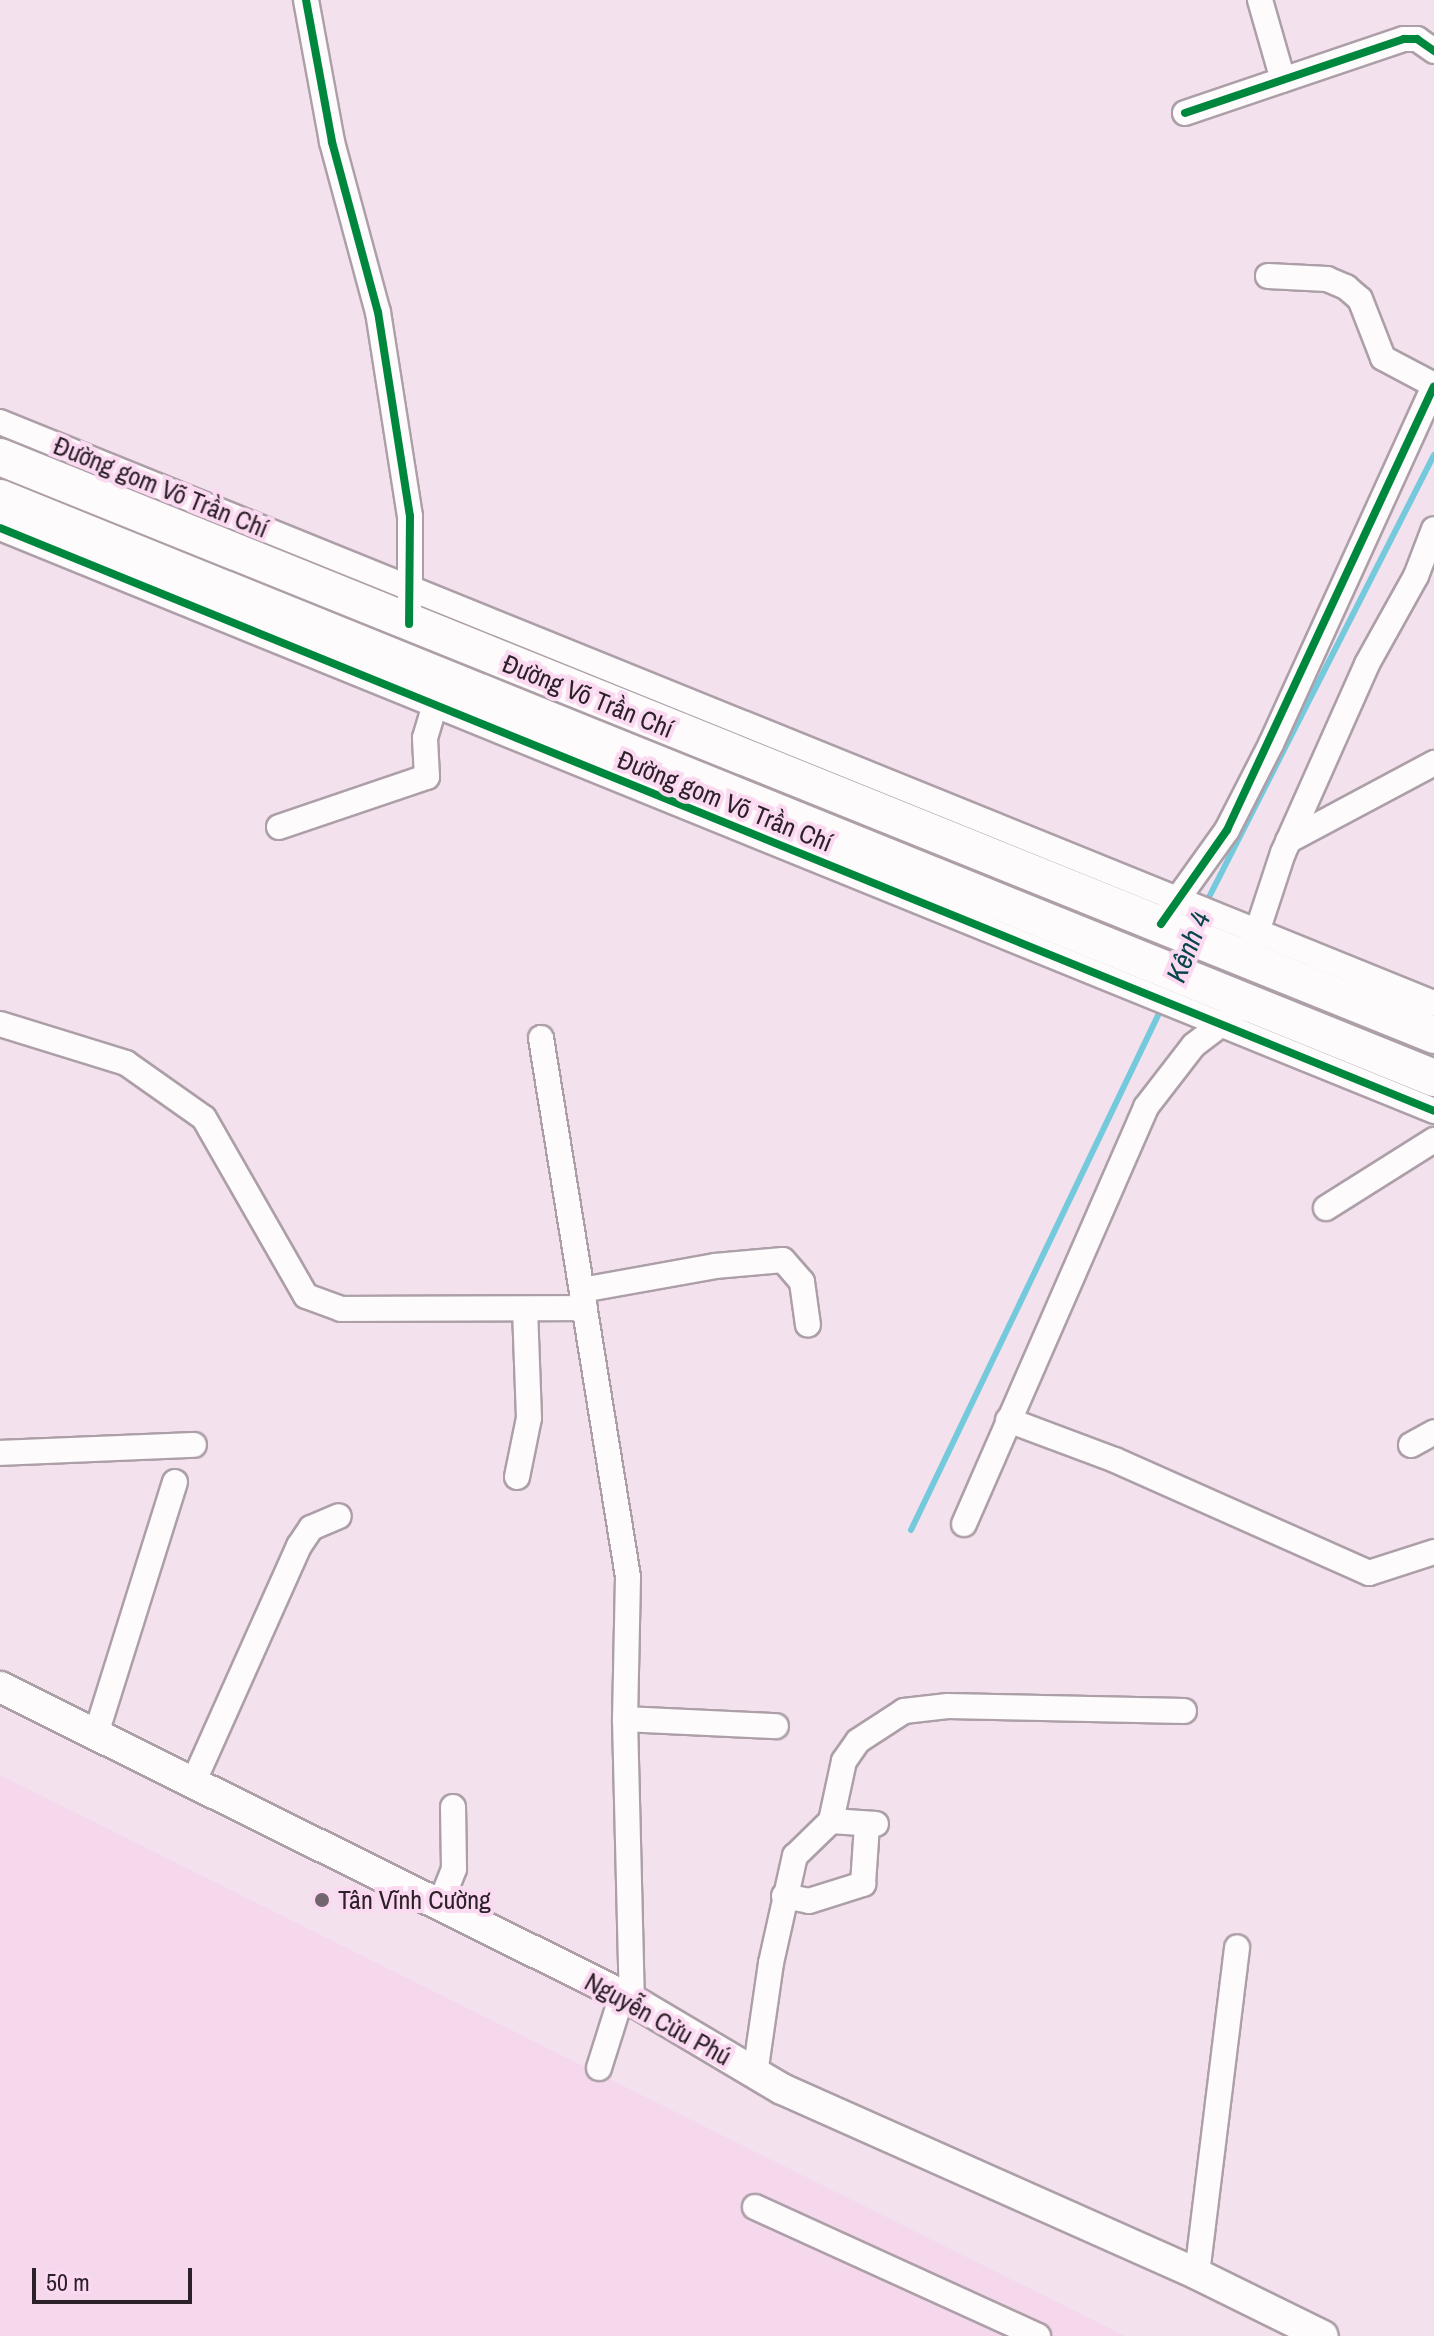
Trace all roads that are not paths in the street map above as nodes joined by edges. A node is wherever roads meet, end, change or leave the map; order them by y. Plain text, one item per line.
1 (306, 0) edge
2 (1260, 0) edge
3 (1434, 51) edge
4 (1283, 80) junction
5 (1185, 113) dead end
6 (1268, 276) dead end
7 (1434, 386) edge
8 (0, 422) edge
9 (0, 457) edge
10 (0, 498) edge
11 (0, 528) edge
12 (1434, 529) edge
13 (410, 588) junction
14 (409, 624) junction
15 (440, 689) junction
16 (1434, 763) edge
17 (279, 827) dead end
18 (1288, 841) junction
19 (1172, 918) junction
20 (1246, 948) junction
21 (1434, 1003) edge
22 (1230, 1005) junction
23 (0, 1024) edge
24 (1434, 1035) edge
25 (541, 1038) dead end
26 (1434, 1078) edge
27 (1434, 1111) edge
28 (1434, 1140) edge
29 (1326, 1208) dead end
30 (584, 1299) junction
31 (525, 1311) junction
32 (808, 1325) dead end
33 (1008, 1420) junction
34 (1434, 1432) edge
35 (194, 1445) dead end
36 (1411, 1445) dead end
37 (0, 1453) edge
38 (517, 1477) dead end
39 (175, 1482) dead end
40 (339, 1516) dead end
41 (964, 1524) dead end
42 (1434, 1552) edge
43 (0, 1687) edge
44 (1184, 1711) dead end
45 (625, 1719) junction
46 (776, 1726) dead end
47 (96, 1734) junction
48 (193, 1783) junction
49 (453, 1807) dead end
50 (831, 1821) junction
51 (784, 1896) junction
52 (439, 1907) junction
53 (1237, 1947) dead end
54 (627, 1998) junction
55 (599, 2068) dead end
56 (755, 2074) junction
57 (755, 2207) dead end
58 (1197, 2274) junction
59 (1038, 2336) edge
60 (1323, 2336) edge

1 - 13 street
2 - 4 street
3 - 4 street
4 - 5 street
6 - 7 street
7 - 19 street
8 - 13 street, Đường gom Võ Trần Chí
9 - 14 highway, Đường Võ Trần Chí
10 - 15 highway, Đường Võ Trần Chí
11 - 15 street, Đường gom Võ Trần Chí
12 - 18 street
13 - 14 street
13 - 19 street, Đường gom Võ Trần Chí
14 - 19 highway, Đường Võ Trần Chí
15 - 17 street
15 - 22 street, Đường gom Võ Trần Chí
15 - 22 highway, Đường Võ Trần Chí
16 - 18 street
18 - 20 street
19 - 20 highway, Đường Võ Trần Chí
20 - 21 street
20 - 24 highway
22 - 26 highway
22 - 27 street, Đường gom Võ Trần Chí
22 - 33 street
23 - 31 street
25 - 30 street
28 - 29 street
30 - 31 street
30 - 32 street
30 - 45 street
31 - 38 street
33 - 41 street
33 - 42 street
34 - 36 street
35 - 37 street
39 - 47 street
40 - 48 street
43 - 47 main road, Nguyễn Cửu Phú
44 - 50 street
45 - 46 street
45 - 54 street
47 - 48 main road, Nguyễn Cửu Phú
48 - 52 main road, Nguyễn Cửu Phú
49 - 52 street
50 - 51 street
50 - 51 street
51 - 56 street
52 - 54 main road, Nguyễn Cửu Phú
53 - 58 street
54 - 55 street
54 - 56 main road, Nguyễn Cửu Phú
56 - 58 main road, Nguyễn Cửu Phú
57 - 59 street
58 - 60 main road, Nguyễn Cửu Phú

